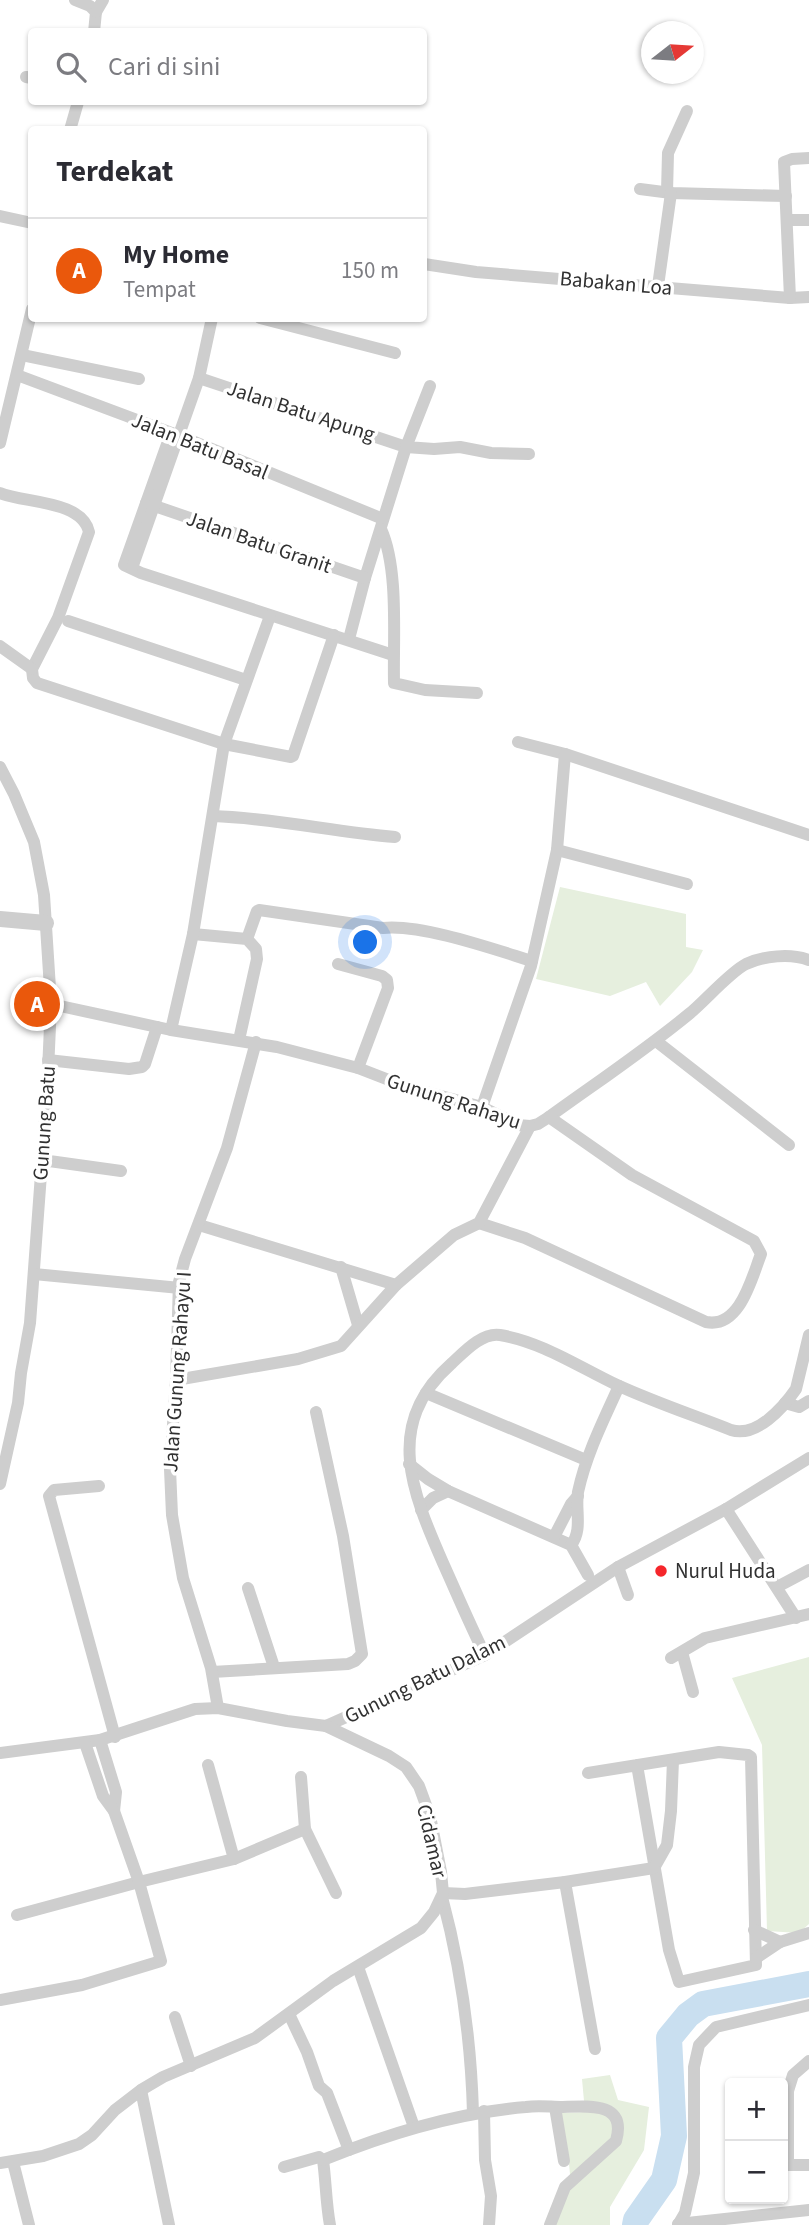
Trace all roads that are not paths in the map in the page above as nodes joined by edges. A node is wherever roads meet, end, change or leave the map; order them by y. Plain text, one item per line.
1 (75, 0) edge
2 (103, 0) edge
3 (96, 12) junction
4 (94, 28) edge
5 (77, 105) edge
6 (687, 111) dead end
7 (71, 126) edge
8 (809, 158) edge
9 (640, 189) dead end
10 (669, 192) junction
11 (786, 196) junction
12 (0, 216) edge
13 (787, 220) junction
14 (809, 220) edge
15 (28, 222) edge
16 (427, 264) edge
17 (658, 286) junction
18 (809, 297) edge
19 (790, 298) junction
20 (29, 322) edge
21 (211, 322) edge
22 (275, 322) edge
23 (395, 354) dead end
24 (22, 355) junction
25 (17, 375) junction
26 (199, 378) junction
27 (139, 379) dead end
28 (430, 386) dead end
29 (175, 435) junction
30 (0, 443) edge
31 (404, 446) junction
32 (529, 454) dead end
33 (0, 493) edge
34 (150, 505) junction
35 (382, 524) junction
36 (365, 578) junction
37 (270, 616) junction
38 (68, 621) dead end
39 (334, 635) junction
40 (349, 639) junction
41 (0, 646) edge
42 (393, 655) junction
43 (32, 669) junction
44 (246, 680) junction
45 (477, 693) dead end
46 (518, 741) dead end
47 (224, 744) junction
48 (565, 754) junction
49 (0, 767) edge
50 (214, 816) junction
51 (809, 835) edge
52 (395, 836) dead end
53 (557, 850) junction
54 (687, 884) dead end
55 (0, 919) edge
56 (46, 923) junction
57 (193, 934) junction
58 (247, 939) junction
59 (809, 960) edge
60 (532, 961) junction
61 (338, 964) dead end
62 (51, 1004) junction
63 (158, 1027) junction
64 (171, 1030) junction
65 (239, 1040) junction
66 (656, 1041) junction
67 (256, 1042) junction
68 (48, 1060) junction
69 (358, 1068) junction
70 (482, 1107) junction
71 (549, 1117) junction
72 (530, 1126) junction
73 (789, 1146) dead end
74 (42, 1160) junction
75 (121, 1171) dead end
76 (479, 1223) junction
77 (199, 1225) junction
78 (341, 1267) junction
79 (34, 1274) junction
80 (396, 1285) junction
81 (180, 1288) junction
82 (358, 1325) junction
83 (809, 1335) edge
84 (176, 1380) junction
85 (618, 1386) junction
86 (426, 1393) junction
87 (809, 1401) edge
88 (785, 1403) junction
89 (316, 1412) dead end
90 (809, 1458) edge
91 (586, 1460) junction
92 (409, 1464) junction
93 (0, 1483) edge
94 (99, 1486) dead end
95 (448, 1491) junction
96 (578, 1496) junction
97 (726, 1509) junction
98 (421, 1510) junction
99 (554, 1537) junction
100 (571, 1545) junction
101 (618, 1567) junction
102 (809, 1570) edge
103 (588, 1575) dead end
104 (777, 1587) junction
105 (248, 1588) dead end
106 (628, 1595) dead end
107 (803, 1616) edge
108 (485, 1655) junction
109 (274, 1667) junction
110 (212, 1672) junction
111 (694, 1692) dead end
112 (218, 1708) junction
113 (326, 1726) junction
114 (115, 1737) junction
115 (100, 1740) junction
116 (85, 1743) junction
117 (0, 1753) edge
118 (673, 1760) junction
119 (208, 1765) dead end
120 (637, 1765) junction
121 (588, 1773) dead end
122 (301, 1777) dead end
123 (114, 1811) junction
124 (305, 1829) junction
125 (233, 1860) junction
126 (654, 1868) junction
127 (139, 1882) junction
128 (565, 1882) junction
129 (336, 1893) dead end
130 (443, 1895) junction
131 (17, 1915) dead end
132 (754, 1930) junction
133 (809, 1933) edge
134 (780, 1942) junction
135 (756, 1958) junction
136 (358, 1967) junction
137 (0, 2000) edge
138 (809, 2005) edge
139 (289, 2014) junction
140 (176, 2017) dead end
141 (595, 2049) dead end
142 (809, 2061) edge
143 (191, 2066) junction
144 (141, 2090) junction
145 (555, 2107) junction
146 (478, 2112) junction
147 (414, 2127) junction
148 (349, 2150) junction
149 (323, 2160) junction
150 (564, 2161) dead end
151 (6, 2163) edge
152 (809, 2165) edge
153 (284, 2167) dead end
154 (809, 2210) edge
155 (29, 2225) edge
156 (169, 2225) edge
157 (329, 2225) edge
158 (489, 2225) edge
159 (550, 2225) edge
160 (678, 2225) edge

1 - 3 street
2 - 3 street
3 - 4 street
5 - 7 street
6 - 10 street
8 - 11 street
9 - 10 street
10 - 11 street
10 - 17 street
11 - 13 street
12 - 15 street
13 - 14 street
13 - 19 street
16 - 17 street, Babakan Loa
17 - 19 street, Babakan Loa
18 - 19 street, Babakan Loa
20 - 24 street
21 - 26 street
22 - 23 street
24 - 25 street
24 - 27 street
25 - 29 street, Jalan Batu Basal
25 - 30 street
26 - 29 street
26 - 31 street, Jalan Batu Apung
28 - 31 street
29 - 34 street
29 - 35 street, Jalan Batu Basal
31 - 32 street, Jalan Batu Apung
31 - 35 street
33 - 43 street
34 - 36 street, Jalan Batu Granit
34 - 37 street
35 - 36 street
35 - 42 street
36 - 40 street
37 - 39 street
37 - 44 street
38 - 44 street
39 - 40 street
39 - 47 street
40 - 42 street
41 - 43 street
42 - 45 street
43 - 47 street
44 - 47 street
46 - 48 street
47 - 50 street
48 - 51 street
48 - 53 street
49 - 56 street, Gunung Batu
50 - 52 street
50 - 57 street
53 - 54 street
53 - 60 street
55 - 56 street
56 - 62 street, Gunung Batu
57 - 58 street
57 - 64 street
58 - 60 street
58 - 65 street
59 - 66 street, Gunung Rahayu
60 - 70 street
61 - 69 street
62 - 63 street, Gunung Rahayu
62 - 68 street, Gunung Batu
63 - 64 street, Gunung Rahayu
63 - 68 street
64 - 65 street, Gunung Rahayu
65 - 67 street, Gunung Rahayu
66 - 71 street, Gunung Rahayu
66 - 73 street
67 - 69 street, Gunung Rahayu
67 - 77 street, Jalan Gunung Rahayu I
68 - 74 street, Gunung Batu
69 - 70 street, Gunung Rahayu
70 - 72 street, Gunung Rahayu
71 - 72 street, Gunung Rahayu
71 - 76 street
72 - 76 street
74 - 75 street
74 - 79 street, Gunung Batu
76 - 80 street
77 - 78 street
77 - 81 street, Jalan Gunung Rahayu I
78 - 80 street
78 - 82 street
79 - 81 street
79 - 93 street, Gunung Batu
80 - 82 street
81 - 84 street, Jalan Gunung Rahayu I
82 - 84 street
83 - 88 street
84 - 110 street, Jalan Gunung Rahayu I
85 - 86 street
85 - 88 street
85 - 91 street
86 - 91 street
86 - 92 street
87 - 88 street
89 - 109 street
90 - 97 street, Gunung Batu Dalam
91 - 96 street
92 - 95 street
92 - 98 street
94 - 114 street
95 - 98 street
95 - 99 street
96 - 99 street
96 - 100 street
97 - 101 street, Gunung Batu Dalam
97 - 104 street
98 - 108 street
99 - 100 street
100 - 103 street
101 - 106 street
101 - 108 street, Gunung Batu Dalam
102 - 104 street
104 - 107 street
105 - 109 street
107 - 111 street
108 - 113 street, Gunung Batu Dalam
109 - 110 street
110 - 112 street, Jalan Gunung Rahayu I
112 - 113 street, Gunung Batu Dalam
112 - 114 street, Gunung Batu Dalam
113 - 130 street, Cidamar
114 - 115 street, Gunung Batu Dalam
115 - 116 street, Gunung Batu Dalam
115 - 123 street
116 - 117 street, Gunung Batu Dalam
116 - 123 street
118 - 120 street
118 - 126 street
118 - 132 street
119 - 125 street
120 - 121 street
120 - 126 street
122 - 124 street
123 - 127 street
124 - 125 street
124 - 129 street
125 - 127 street
126 - 128 street
126 - 135 street
127 - 131 street
127 - 137 street
128 - 130 street
128 - 141 street
130 - 136 street, Cidamar
130 - 146 street
132 - 134 street
132 - 135 street
133 - 134 street
134 - 135 street
136 - 139 street, Cidamar
136 - 147 street
138 - 160 street
139 - 143 street, Cidamar
139 - 148 street
140 - 143 street
142 - 152 street
143 - 144 street, Cidamar
144 - 151 street, Cidamar
144 - 156 street
145 - 146 street
145 - 150 street
145 - 159 street
146 - 147 street
146 - 158 street
147 - 148 street
148 - 149 street
149 - 153 street
149 - 157 street
151 - 155 street
154 - 160 street

